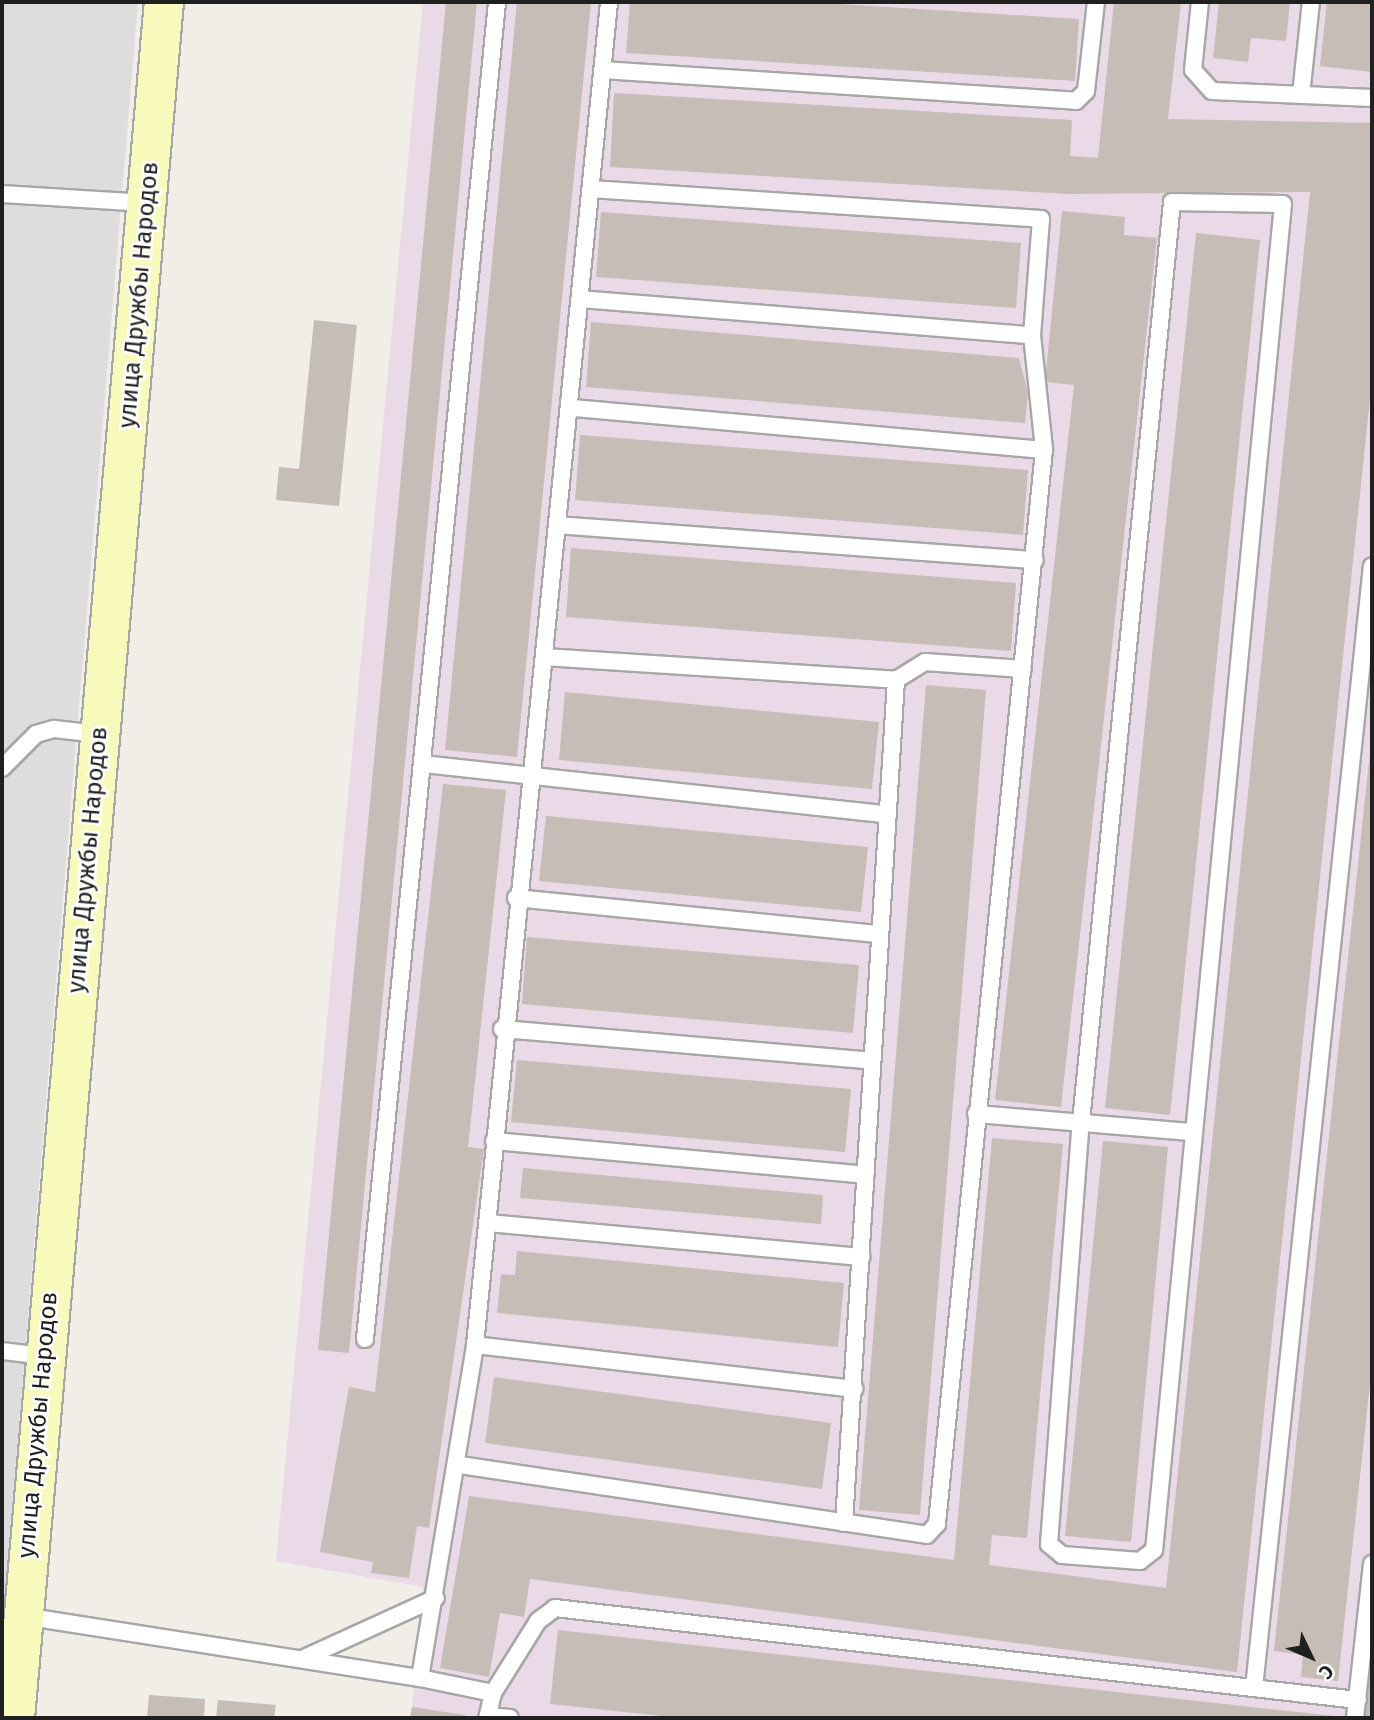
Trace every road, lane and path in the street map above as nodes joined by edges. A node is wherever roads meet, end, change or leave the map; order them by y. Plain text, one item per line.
1 (164, 2) edge
2 (497, 2) edge
3 (609, 2) edge
4 (1096, 2) edge
5 (1200, 2) edge
6 (1311, 2) edge
7 (602, 70) junction
8 (1301, 95) junction
9 (1372, 98) edge
10 (591, 189) junction
11 (2, 194) edge
12 (147, 203) junction
13 (580, 299) junction
14 (1032, 335) junction
15 (569, 408) junction
16 (1044, 450) junction
17 (557, 525) junction
18 (1035, 561) junction
19 (1372, 566) edge
20 (544, 657) junction
21 (1023, 668) junction
22 (896, 680) junction
23 (99, 734) junction
24 (423, 764) junction
25 (2, 768) edge
26 (532, 776) junction
27 (886, 814) junction
28 (516, 898) junction
29 (879, 934) junction
30 (502, 1029) junction
31 (872, 1061) junction
32 (976, 1114) junction
33 (1081, 1122) junction
34 (1191, 1132) junction
35 (494, 1141) junction
36 (865, 1175) junction
37 (488, 1223) junction
38 (861, 1257) junction
39 (365, 1339) dead end
40 (475, 1345) junction
41 (2, 1351) edge
42 (44, 1356) junction
43 (854, 1389) junction
44 (460, 1465) junction
45 (844, 1523) junction
46 (1372, 1564) edge
47 (436, 1598) junction
48 (23, 1616) junction
49 (302, 1659) junction
50 (420, 1678) junction
51 (1254, 1688) junction
52 (493, 1693) junction
53 (1358, 1700) junction
54 (488, 1717) edge
55 (15, 1718) edge
56 (510, 1718) edge
57 (1355, 1718) edge

1 - 12 main road, улица Дружбы Народов
2 - 24 lane
3 - 7 lane
4 - 7 lane
5 - 8 lane
6 - 8 lane
7 - 10 lane
8 - 9 lane
10 - 13 lane
10 - 14 lane
11 - 12 lane
12 - 23 main road, улица Дружбы Народов
13 - 14 lane
13 - 15 lane
14 - 16 lane
15 - 16 lane
15 - 17 lane
16 - 18 lane
17 - 18 lane
17 - 20 lane
18 - 21 lane
19 - 51 lane
20 - 22 lane
20 - 26 lane
21 - 22 lane
21 - 32 lane
22 - 27 lane
23 - 25 lane
23 - 42 main road, улица Дружбы Народов
24 - 26 lane
24 - 39 lane
26 - 27 lane
26 - 28 lane
27 - 29 lane
28 - 29 lane
28 - 30 lane
29 - 31 lane
30 - 31 lane
30 - 35 lane
31 - 36 lane
32 - 33 lane
32 - 45 lane
33 - 34 lane
33 - 34 lane
33 - 34 lane
35 - 36 lane
35 - 37 lane
36 - 38 lane
37 - 38 lane
37 - 40 lane
38 - 43 lane
40 - 43 lane
40 - 44 lane
41 - 42 lane
42 - 48 main road, улица Дружбы Народов
43 - 45 lane
44 - 45 lane
44 - 47 lane
46 - 53 lane
47 - 49 lane
47 - 50 lane
48 - 49 lane
48 - 55 main road, улица Дружбы Народов
49 - 50 lane
50 - 52 lane
51 - 52 lane
51 - 53 lane
52 - 54 lane
53 - 57 lane
54 - 56 lane

